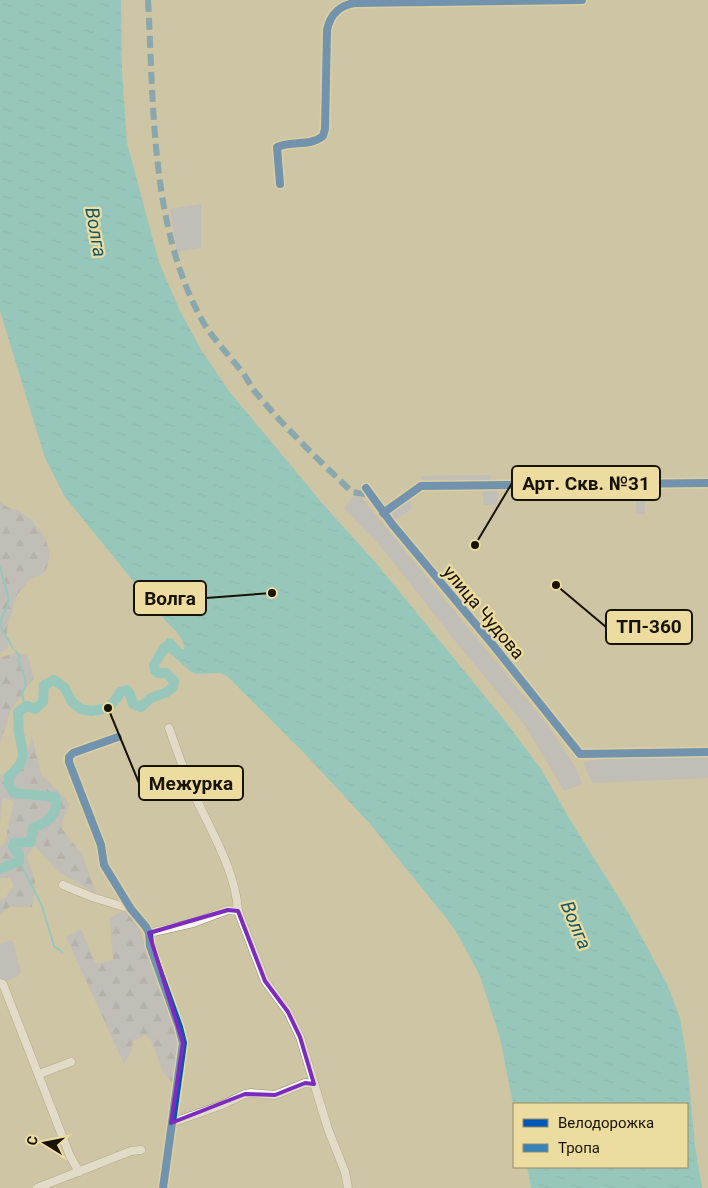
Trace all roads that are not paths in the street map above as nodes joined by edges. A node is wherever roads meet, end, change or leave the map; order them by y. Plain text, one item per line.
1 (496, 0) edge
2 (582, 0) edge
3 (280, 184) dead end
4 (708, 484) edge
5 (366, 488) dead end
6 (383, 513) junction
7 (168, 728) dead end
8 (118, 737) dead end
9 (708, 752) edge
10 (62, 885) dead end
11 (132, 909) junction
12 (238, 911) junction
13 (149, 933) junction
14 (2, 983) edge
15 (71, 1062) dead end
16 (39, 1074) junction
17 (314, 1084) junction
18 (171, 1123) junction
19 (141, 1150) dead end
20 (79, 1172) junction
21 (37, 1188) edge
22 (163, 1188) edge
23 (348, 1188) edge

1 - 2 street
1 - 3 street
4 - 6 street
5 - 6 street, улица Чудова
6 - 9 street, улица Чудова
7 - 12 street
8 - 11 street
10 - 11 street
11 - 13 street
12 - 13 street
12 - 17 street
13 - 18 street
14 - 16 street
15 - 16 street
16 - 20 street
17 - 18 street
17 - 23 street
18 - 22 street
19 - 20 street
20 - 21 street

